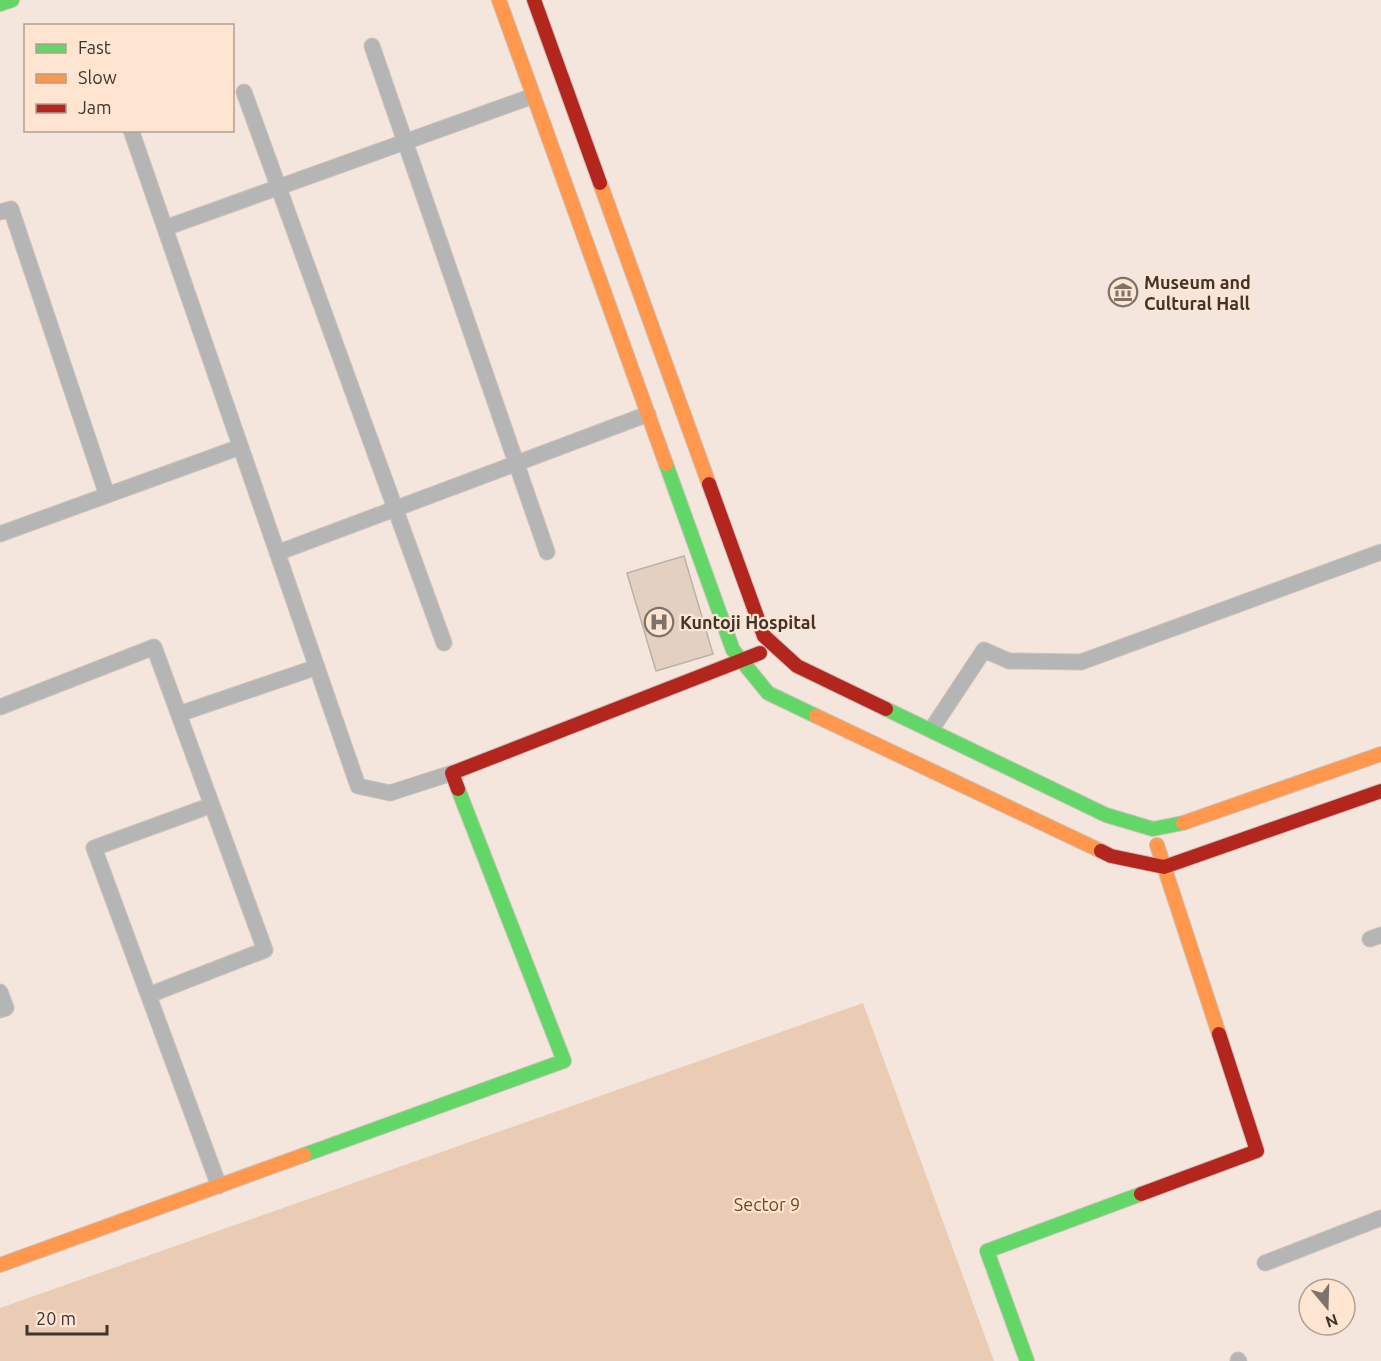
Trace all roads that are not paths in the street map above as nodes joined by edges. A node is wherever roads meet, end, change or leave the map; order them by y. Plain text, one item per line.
1 (12, 0) edge
2 (499, 0) edge
3 (534, 0) edge
4 (0, 4) edge
5 (372, 46) dead end
6 (244, 92) dead end
7 (533, 96) junction
8 (132, 132) edge
9 (405, 141) junction
10 (279, 187) junction
11 (0, 212) edge
12 (165, 228) junction
13 (648, 414) junction
14 (240, 447) junction
15 (516, 463) junction
16 (107, 495) junction
17 (395, 509) junction
18 (0, 534) edge
19 (547, 552) dead end
20 (1381, 552) edge
21 (277, 553) junction
22 (444, 643) dead end
23 (776, 647) junction
24 (741, 660) junction
25 (316, 667) junction
26 (0, 707) edge
27 (179, 714) junction
28 (931, 730) junction
29 (1381, 754) edge
30 (452, 773) junction
31 (1381, 791) edge
32 (212, 805) junction
33 (1153, 829) junction
34 (1164, 867) junction
35 (0, 992) edge
36 (148, 995) junction
37 (0, 1010) edge
38 (219, 1186) junction
39 (1380, 1223) edge
40 (1266, 1263) dead end
41 (0, 1265) edge
42 (1027, 1361) edge

1 - 4 street
2 - 7 street
3 - 23 street
5 - 9 lane
6 - 10 lane
7 - 9 lane
7 - 13 street
8 - 12 lane
9 - 10 lane
9 - 15 lane
10 - 12 lane
10 - 17 lane
11 - 16 lane
12 - 14 lane
13 - 15 lane
13 - 24 street
14 - 16 lane
14 - 21 lane
15 - 17 lane
15 - 19 lane
16 - 18 lane
17 - 21 lane
17 - 22 lane
20 - 28 lane
21 - 25 lane
23 - 24 street
23 - 28 street
24 - 30 street
24 - 34 street
25 - 27 lane
25 - 30 lane
26 - 27 lane
27 - 32 lane
28 - 33 street
29 - 33 street
30 - 38 street
31 - 34 street
32 - 36 lane
32 - 36 lane
33 - 34 street
34 - 42 street
35 - 37 lane
36 - 38 lane
38 - 41 street
39 - 40 lane

